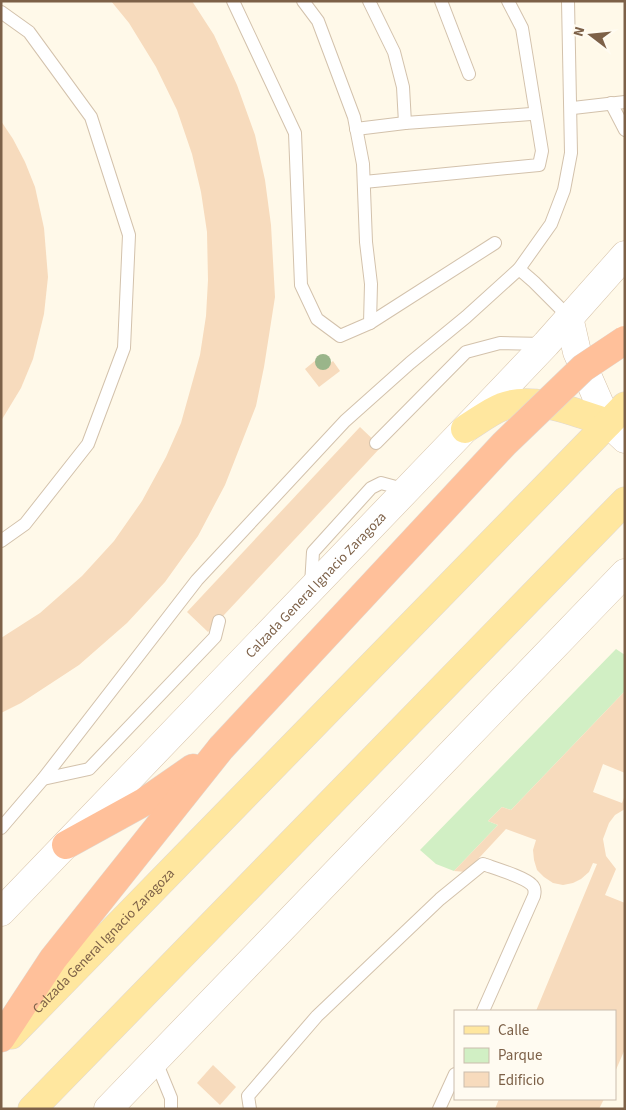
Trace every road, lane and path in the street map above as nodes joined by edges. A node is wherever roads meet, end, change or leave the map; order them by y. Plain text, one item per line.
1 (233, 1) edge
2 (303, 1) edge
3 (369, 1) edge
4 (441, 1) edge
5 (508, 1) edge
6 (568, 1) edge
7 (1, 12) edge
8 (469, 74) dead end
9 (625, 102) edge
10 (610, 103) junction
11 (572, 108) dead end
12 (531, 114) dead end
13 (405, 123) junction
14 (356, 129) junction
15 (625, 130) edge
16 (364, 182) junction
17 (495, 243) dead end
18 (625, 255) edge
19 (519, 269) junction
20 (569, 317) junction
21 (370, 323) junction
22 (625, 340) edge
23 (546, 344) junction
24 (619, 423) edge
25 (465, 429) junction
26 (376, 443) dead end
27 (625, 501) edge
28 (1, 541) edge
29 (623, 577) edge
30 (219, 621) dead end
31 (221, 748) junction
32 (43, 780) junction
33 (1, 828) edge
34 (66, 845) junction
35 (1, 912) edge
36 (483, 1010) edge
37 (1, 1038) edge
38 (1, 1045) edge
39 (155, 1059) junction
40 (454, 1076) edge
41 (32, 1109) edge
42 (108, 1109) edge
43 (171, 1109) edge
44 (250, 1109) edge
45 (439, 1109) edge

1 - 21 lane
2 - 14 lane
3 - 13 lane
4 - 8 lane
5 - 16 lane
6 - 19 lane
7 - 28 lane
9 - 10 lane
10 - 11 lane
10 - 15 lane
12 - 13 lane
13 - 14 lane
14 - 16 lane
16 - 21 lane
17 - 21 lane
18 - 20 main road, Calzada General Ignacio Zaragoza
19 - 20 lane
19 - 32 lane
20 - 23 main road, Calzada General Ignacio Zaragoza
20 - 24 main road
22 - 31 highway, bridge
23 - 25 main road, Calzada General Ignacio Zaragoza
23 - 26 lane
24 - 25 main road
24 - 38 main road, Calzada General Ignacio Zaragoza
25 - 34 main road, Calzada General Ignacio Zaragoza
27 - 41 main road
29 - 39 main road
30 - 32 lane
31 - 34 highway
31 - 37 highway
32 - 33 lane
34 - 35 main road, Calzada General Ignacio Zaragoza
36 - 44 lane
39 - 42 main road
39 - 43 lane
40 - 45 lane

